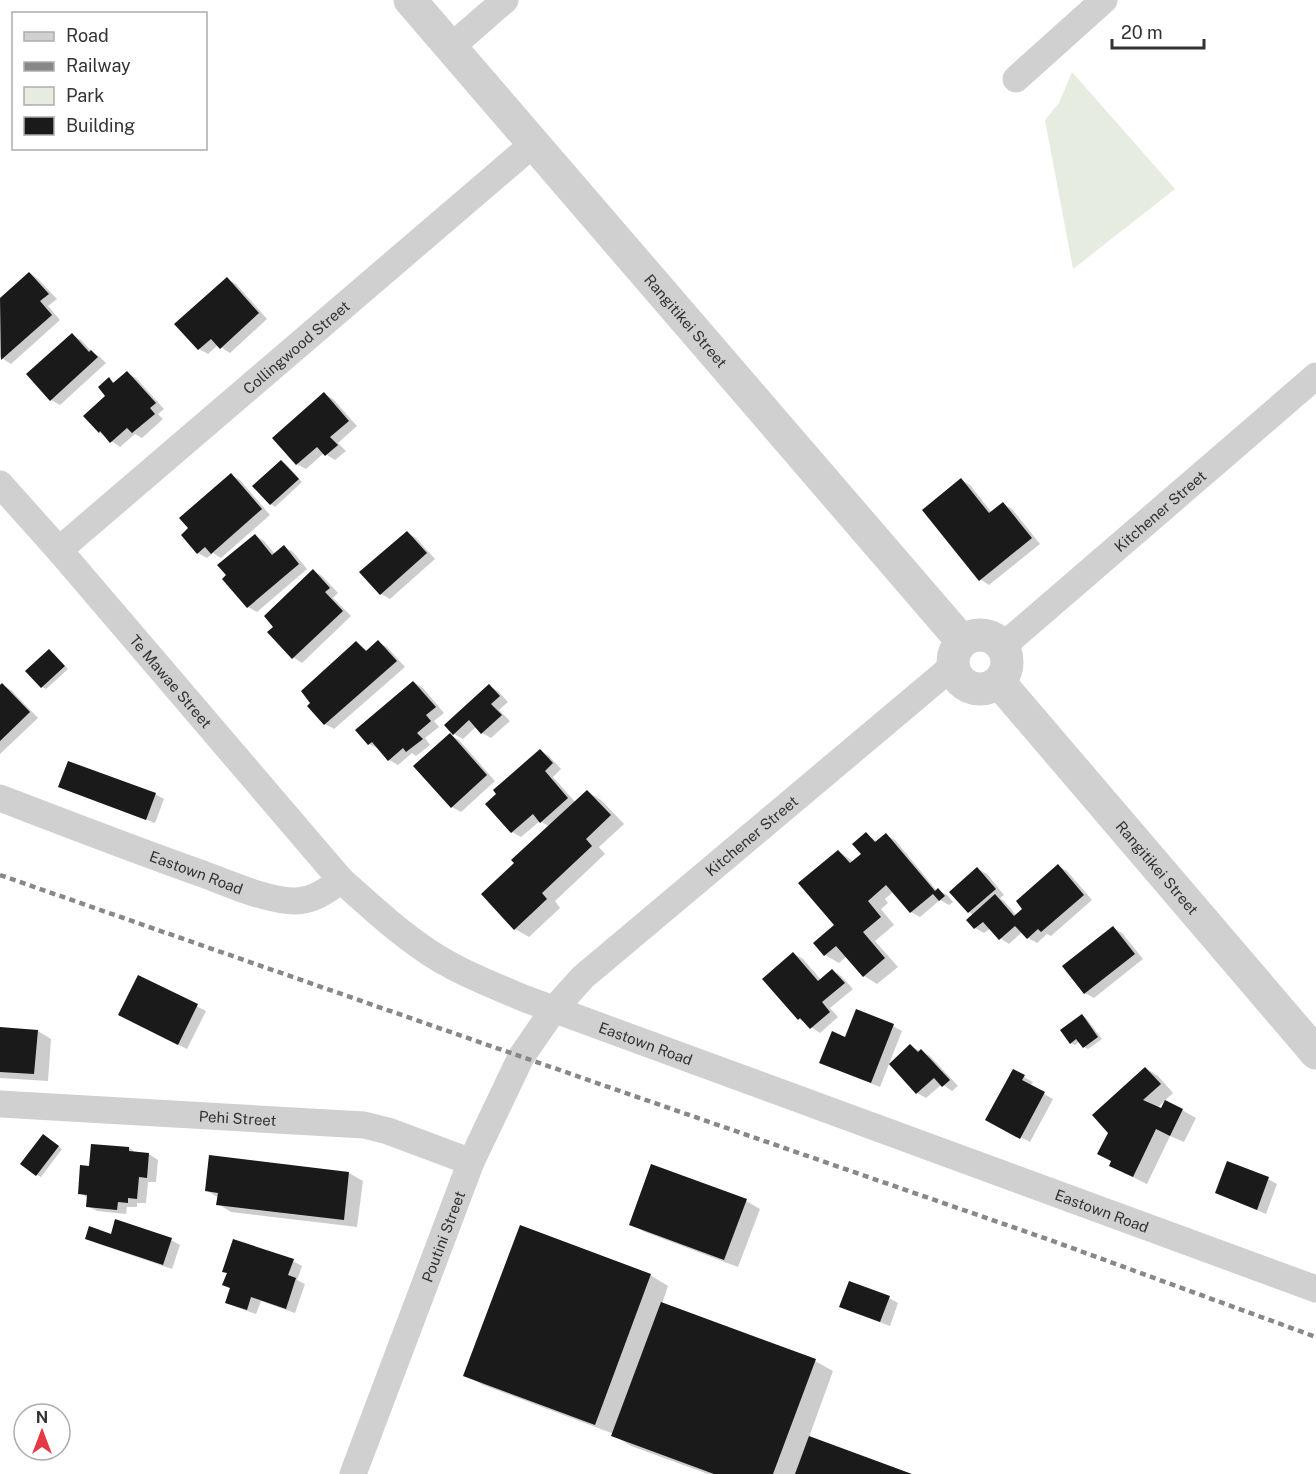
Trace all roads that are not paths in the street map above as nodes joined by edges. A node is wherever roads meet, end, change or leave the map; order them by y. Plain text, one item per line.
1 (410, 0) edge
2 (505, 0) edge
3 (1104, 0) edge
4 (451, 47) junction
5 (1016, 79) dead end
6 (533, 144) junction
7 (1316, 376) edge
8 (0, 484) edge
9 (59, 550) junction
10 (1003, 646) junction
11 (958, 653) junction
12 (999, 682) junction
13 (0, 798) edge
14 (341, 880) junction
15 (554, 1010) junction
16 (1316, 1053) edge
17 (0, 1104) edge
18 (471, 1162) junction
19 (1316, 1289) edge
20 (353, 1474) edge

1 - 4 street, Rangitikei Street
2 - 4 street
3 - 5 street
4 - 6 street, Rangitikei Street
6 - 9 street, Collingwood Street
6 - 11 street, Rangitikei Street
7 - 10 street, Kitchener Street
8 - 9 street, Te Mawae Street
9 - 14 street, Te Mawae Street
10 - 11 street
10 - 12 street
11 - 12 street
11 - 15 street, Kitchener Street
12 - 16 street, Rangitikei Street
13 - 14 street, Eastown Road
14 - 15 street, Eastown Road
15 - 18 street, Poutini Street
15 - 19 street, Eastown Road
17 - 18 street, Pehi Street
18 - 20 street, Poutini Street

